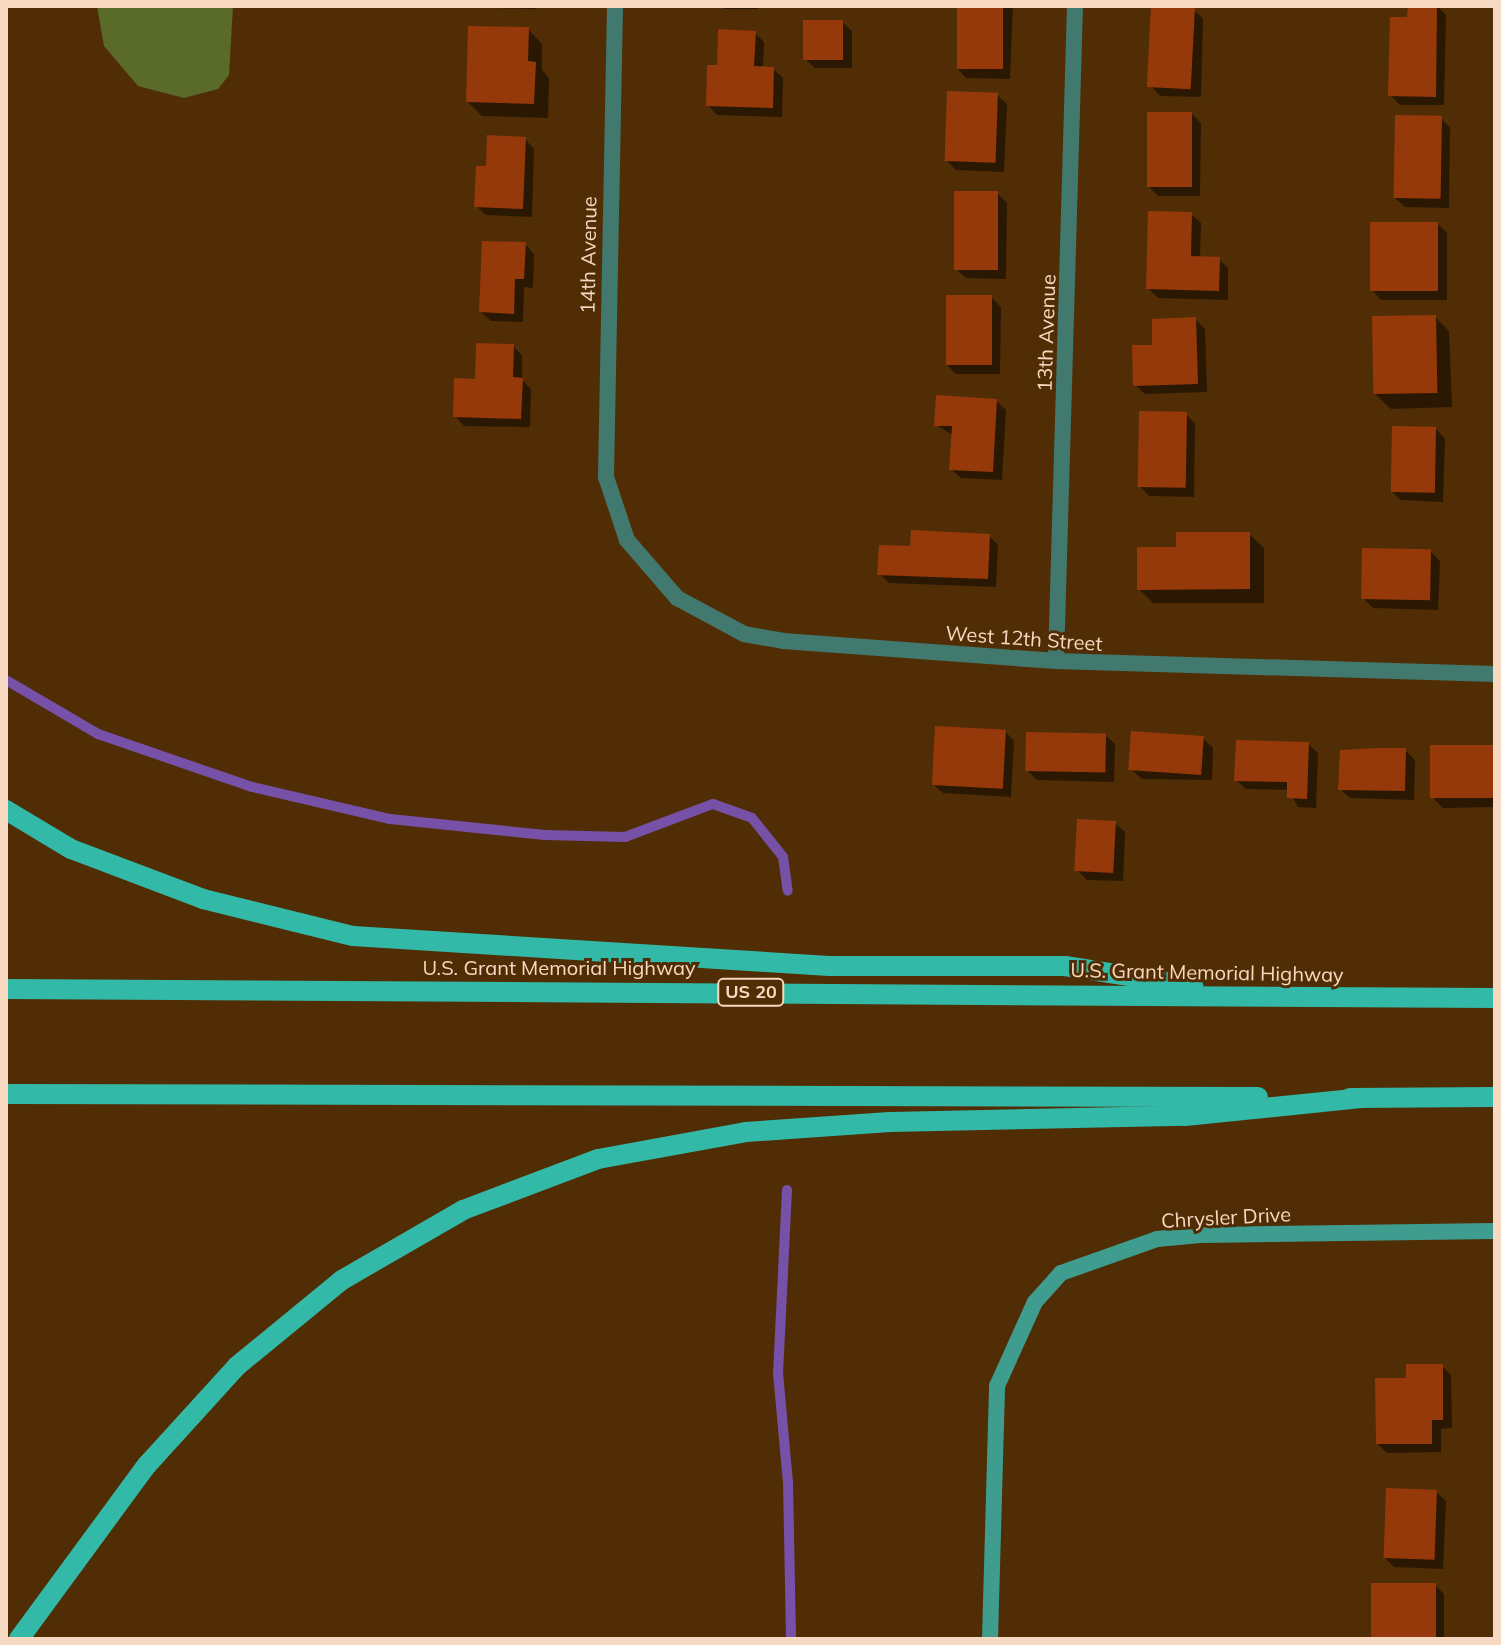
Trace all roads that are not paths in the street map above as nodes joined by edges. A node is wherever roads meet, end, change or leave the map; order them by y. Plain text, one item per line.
1 (615, 6) edge
2 (1075, 6) edge
3 (612, 503) joint
4 (1056, 661) junction
5 (1495, 674) edge
6 (6, 810) edge
7 (6, 989) edge
8 (1264, 997) junction
9 (1495, 998) edge
10 (6, 1094) edge
11 (1495, 1097) edge
12 (1363, 1098) junction
13 (1495, 1231) edge
14 (19, 1639) edge
15 (990, 1639) edge

1 - 3 street, 14th Avenue
2 - 4 street, 13th Avenue
3 - 4 street, West 12th Street
4 - 5 street, West 12th Street
6 - 8 main road
7 - 8 main road, U.S. Grant Memorial Highway / US 20
8 - 9 main road, U.S. Grant Memorial Highway / US 20
10 - 12 main road
11 - 12 main road
12 - 14 main road
13 - 15 street, Chrysler Drive

